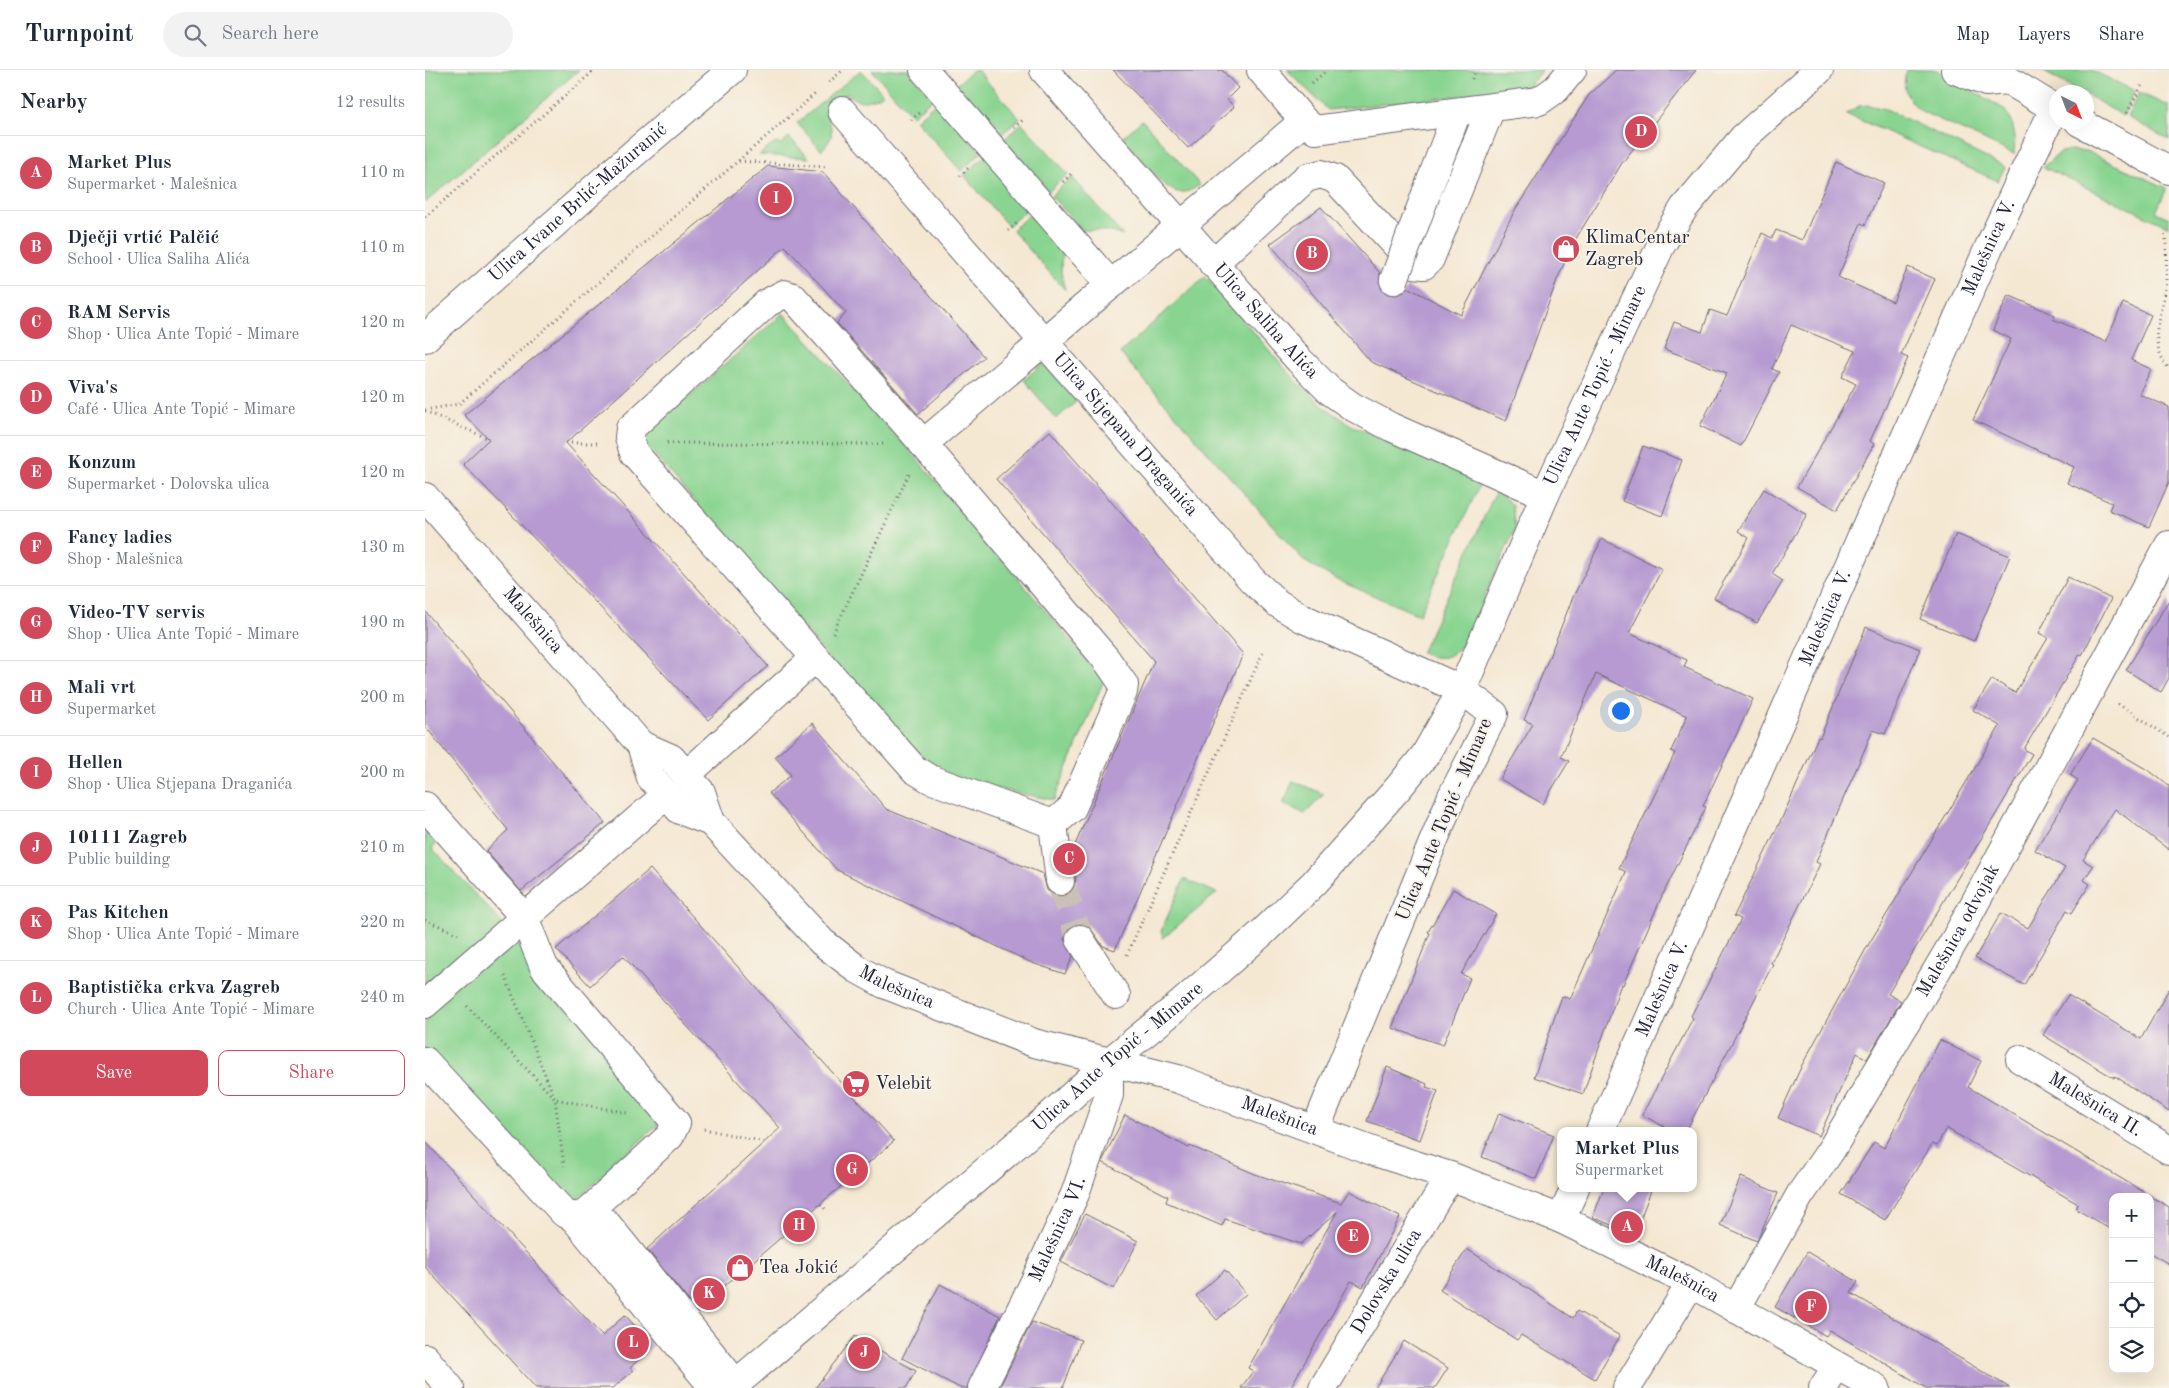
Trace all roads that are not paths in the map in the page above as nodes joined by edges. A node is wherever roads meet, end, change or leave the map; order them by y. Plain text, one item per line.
1 (732, 70) edge
2 (924, 70) edge
3 (1044, 70) edge
4 (1261, 70) edge
5 (1572, 70) edge
6 (1819, 70) edge
7 (1955, 70) edge
8 (2003, 75) edge
9 (2049, 105) edge
10 (1491, 108) junction
11 (841, 111) dead end
12 (1457, 112) junction
13 (1304, 121) junction
14 (2049, 122) edge
15 (2094, 130) edge
16 (2169, 170) edge
17 (1181, 227) junction
18 (1213, 264) junction
19 (1394, 280) dead end
20 (1111, 285) junction
21 (425, 338) edge
22 (1044, 342) junction
23 (923, 444) junction
24 (1545, 495) junction
25 (425, 497) edge
26 (2169, 546) edge
27 (815, 658) junction
28 (1462, 690) junction
29 (695, 767) dead end
30 (659, 800) dead end
31 (425, 806) edge
32 (1053, 824) junction
33 (1060, 880) tunnel mouth
34 (524, 917) junction
35 (1080, 938) tunnel mouth
36 (1116, 995) road end
37 (425, 1004) edge
38 (2019, 1059) dead end
39 (425, 1061) edge
40 (1109, 1062) junction
41 (1602, 1127) edge
42 (1316, 1128) junction
43 (2169, 1150) edge
44 (1450, 1176) junction
45 (1573, 1192) edge
46 (569, 1215) junction
47 (1561, 1219) junction
48 (606, 1223) dead end
49 (1691, 1283) junction
50 (1736, 1308) junction
51 (425, 1358) edge
52 (1837, 1366) junction
53 (727, 1387) edge
54 (450, 1388) edge
55 (981, 1388) edge
56 (1323, 1388) edge
57 (1627, 1388) edge
58 (1823, 1388) edge
59 (1876, 1388) edge

1 - 21 street, Ulica Ivane Brlić-Mažuranić
2 - 20 street
3 - 17 street, Ulica Saliha Alića
4 - 13 street
5 - 10 street
6 - 24 street, Ulica Ante Topić - Mimare
7 - 8 street
8 - 9 street
10 - 12 street
10 - 18 street
11 - 22 street, Ulica Stjepana Draganića
12 - 13 street
12 - 19 street, bridge
13 - 17 street
14 - 41 street, Malešnica V.
15 - 16 street
17 - 18 street, Ulica Saliha Alića
17 - 20 street
18 - 24 street, Ulica Saliha Alića
20 - 22 street
22 - 23 street
22 - 28 street, Ulica Stjepana Draganića
23 - 27 street
23 - 32 street
24 - 28 street, Ulica Ante Topić - Mimare
25 - 40 street, Malešnica
26 - 50 street, Malešnica odvojak
27 - 29 street
27 - 32 street
28 - 40 street, Ulica Ante Topić - Mimare
28 - 42 street, Ulica Ante Topić - Mimare
30 - 34 street
31 - 34 street
32 - 33 street
34 - 37 street
34 - 46 street
35 - 36 street
38 - 43 street, Malešnica II.
39 - 46 street
40 - 42 street, Malešnica
40 - 53 street, Ulica Ante Topić - Mimare
40 - 55 street, Malešnica VI.
42 - 44 street, Malešnica
44 - 47 street, Malešnica
44 - 56 street, Dolovska ulica
45 - 47 street
46 - 53 street
47 - 49 street, Malešnica
48 - 53 street
49 - 50 street, Malešnica
49 - 57 street
50 - 52 street, Malešnica
51 - 54 street
52 - 58 street
52 - 59 street, Malešnica

